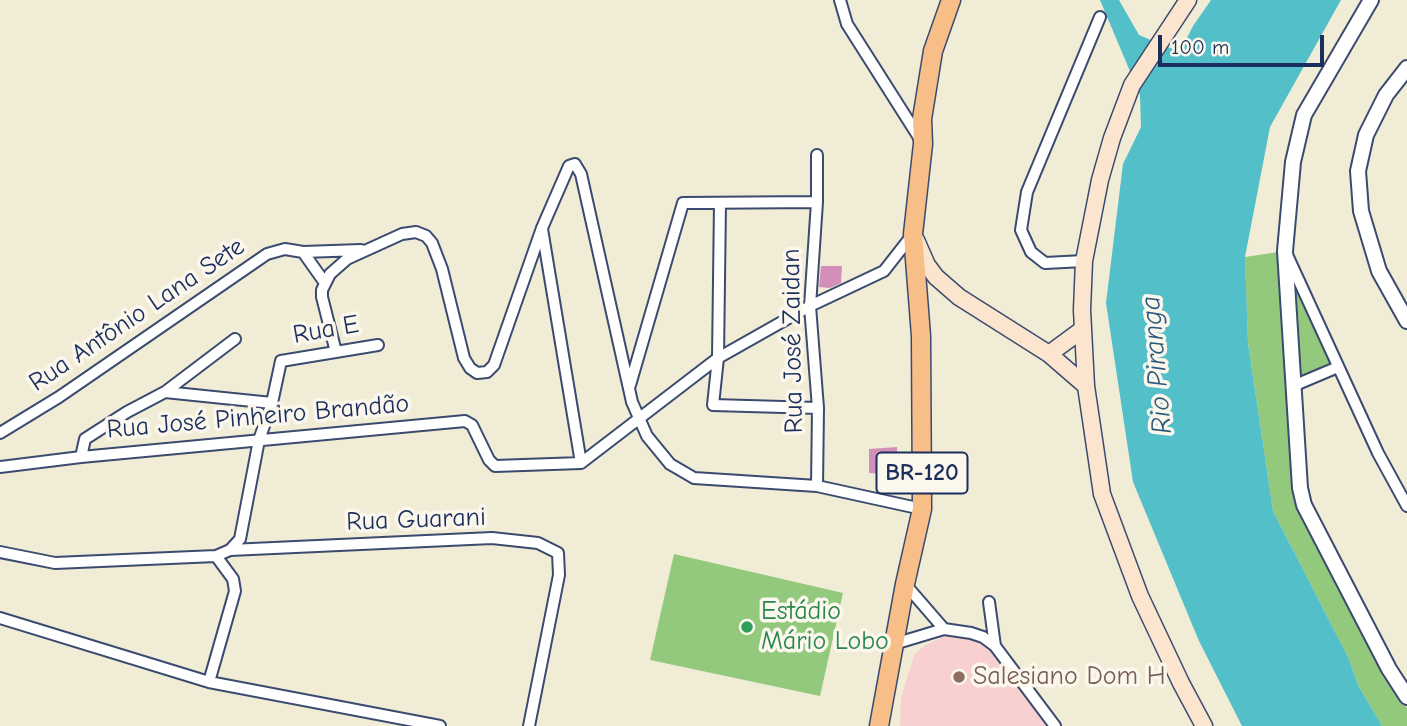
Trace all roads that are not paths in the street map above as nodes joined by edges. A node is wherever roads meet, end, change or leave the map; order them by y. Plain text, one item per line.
1 (840, 0) edge
2 (951, 0) edge
3 (1188, 0) edge
4 (1371, 0) edge
5 (1100, 17) dead end
6 (1407, 68) edge
7 (923, 144) junction
8 (817, 155) dead end
9 (817, 202) junction
10 (720, 203) junction
11 (542, 228) junction
12 (913, 234) junction
13 (367, 250) junction
14 (1285, 251) junction
15 (303, 252) junction
16 (1083, 269) junction
17 (325, 283) junction
18 (810, 306) junction
19 (1407, 321) edge
20 (1083, 325) junction
21 (235, 339) dead end
22 (378, 345) dead end
23 (336, 352) junction
24 (1049, 354) junction
25 (718, 358) junction
26 (1338, 368) junction
27 (1086, 386) junction
28 (1293, 386) junction
29 (629, 388) junction
30 (165, 392) junction
31 (272, 404) junction
32 (818, 408) junction
33 (637, 418) junction
34 (0, 433) edge
35 (259, 440) junction
36 (81, 457) junction
37 (581, 463) junction
38 (0, 467) edge
39 (817, 486) junction
40 (1407, 506) edge
41 (922, 509) junction
42 (230, 550) junction
43 (0, 552) edge
44 (216, 556) junction
45 (905, 584) junction
46 (989, 602) dead end
47 (0, 618) edge
48 (944, 629) junction
49 (894, 644) junction
50 (995, 646) junction
51 (209, 682) junction
52 (1407, 697) edge
53 (440, 726) edge
54 (529, 726) edge
55 (879, 726) edge
56 (1055, 726) edge
57 (1204, 726) edge

1 - 7 street
2 - 7 main road
3 - 16 main road
4 - 14 street
5 - 16 street
6 - 19 street
7 - 12 main road
8 - 9 street, Rua José Zaidan
9 - 10 street
9 - 18 street, Rua José Zaidan
10 - 25 street
10 - 29 street
11 - 13 street
11 - 29 street
11 - 37 street
12 - 18 street
12 - 24 main road
12 - 41 main road, BR-120
13 - 15 street, Rua Antônio Lana Sete
13 - 17 street
14 - 26 street
14 - 28 street
15 - 17 street
15 - 34 street, Rua Antônio Lana Sete
16 - 20 main road
17 - 23 street
18 - 25 street
18 - 32 street, Rua José Zaidan
20 - 24 main road
20 - 27 main road
21 - 30 street
22 - 23 street, Rua E
23 - 31 street, Rua E
24 - 27 main road
25 - 32 street
25 - 33 street
26 - 28 street
26 - 40 street
27 - 57 main road
28 - 52 street
29 - 33 street
30 - 31 street
30 - 36 street
31 - 35 street
32 - 39 street, Rua José Zaidan
33 - 37 street
33 - 39 street
35 - 36 street, Rua José Pinheiro Brandão
35 - 37 street, Rua José Pinheiro Brandão
35 - 42 street
36 - 38 street, Rua José Pinheiro Brandão
39 - 41 street
41 - 45 main road, BR-120
42 - 44 street
42 - 54 street, Rua Guarani
43 - 44 street
44 - 51 street
45 - 48 street
45 - 49 main road, BR-120
46 - 50 street
47 - 51 street
48 - 49 street
48 - 50 street
49 - 55 main road, BR-120
50 - 56 street
51 - 53 street

